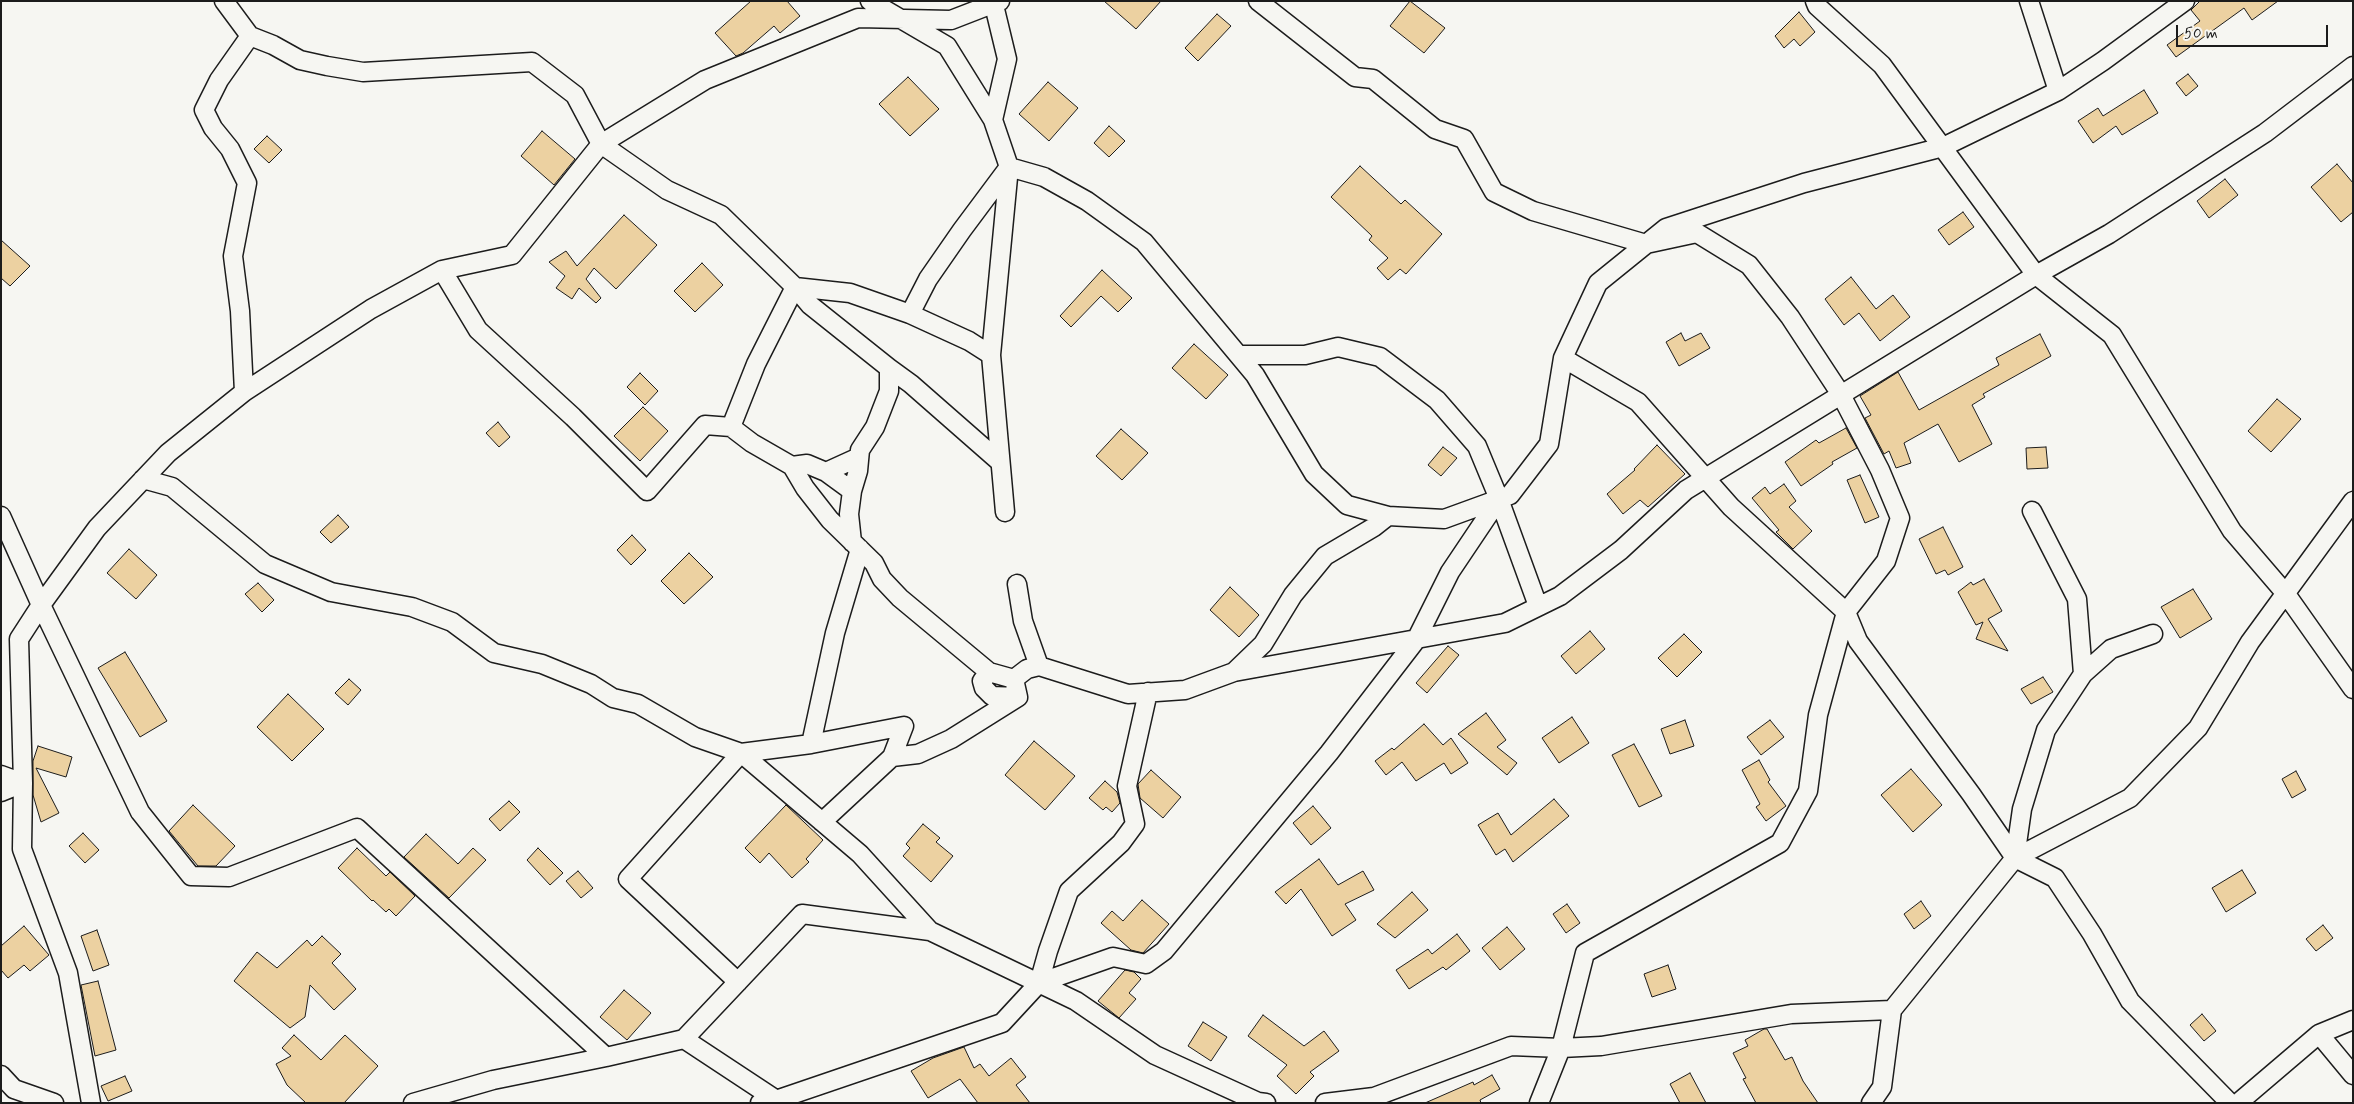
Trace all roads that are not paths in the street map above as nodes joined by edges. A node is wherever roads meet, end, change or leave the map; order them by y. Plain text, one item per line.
1 (224, 1) edge
2 (870, 1) edge
3 (1258, 1) edge
4 (1815, 1) edge
5 (2029, 1) edge
6 (2185, 1) edge
7 (995, 2) edge
8 (897, 19) junction
9 (250, 36) junction
10 (2353, 66) edge
11 (2058, 91) junction
12 (993, 120) junction
13 (601, 144) junction
14 (1942, 147) junction
15 (1009, 167) junction
16 (1646, 244) junction
17 (442, 270) junction
18 (2036, 275) junction
19 (795, 287) junction
20 (910, 314) junction
21 (991, 355) junction
22 (1239, 356) junction
23 (1563, 358) junction
24 (889, 368) junction
25 (244, 392) junction
26 (1840, 394) junction
27 (731, 427) junction
28 (859, 457) junction
29 (1000, 462) junction
30 (792, 466) junction
31 (826, 472) junction
32 (1704, 478) junction
33 (143, 479) junction
34 (852, 491) junction
35 (1499, 499) junction
36 (2353, 501) edge
37 (2032, 511) dead end
38 (1005, 512) dead end
39 (1388, 516) junction
40 (3, 524) edge
41 (856, 546) junction
42 (1017, 584) dead end
43 (2286, 594) junction
44 (41, 605) junction
45 (1538, 606) junction
46 (1846, 612) junction
47 (2152, 634) dead end
48 (1416, 640) junction
49 (1039, 666) junction
50 (989, 672) junction
51 (1234, 672) junction
52 (2084, 674) junction
53 (1014, 679) junction
54 (2353, 690) edge
55 (1148, 692) junction
56 (1018, 697) junction
57 (811, 744) junction
58 (741, 753) junction
59 (892, 757) junction
60 (1, 774) edge
61 (23, 783) junction
62 (1, 792) edge
63 (822, 822) junction
64 (2014, 858) junction
65 (930, 931) junction
66 (738, 982) junction
67 (1039, 983) junction
68 (1892, 1010) junction
69 (2353, 1020) edge
70 (2319, 1034) junction
71 (684, 1039) junction
72 (1561, 1048) junction
73 (606, 1057) junction
74 (1, 1075) edge
75 (2353, 1076) edge
76 (772, 1102) edge
77 (54, 1103) edge
78 (91, 1103) edge
79 (413, 1103) edge
80 (1266, 1103) edge
81 (1325, 1103) edge
82 (1539, 1103) edge
83 (1872, 1103) edge
84 (2230, 1103) edge
85 (2238, 1103) edge

1 - 9 street
2 - 8 street
3 - 16 street
4 - 14 street
5 - 11 street
6 - 11 street
7 - 8 street
7 - 12 street
8 - 12 street
8 - 13 street
9 - 13 street
9 - 25 street
10 - 18 street
11 - 14 street
12 - 15 street
13 - 17 street
13 - 19 street
14 - 16 street
14 - 18 street
15 - 20 street
15 - 21 street
15 - 22 street
16 - 23 street
16 - 26 street
17 - 25 street
17 - 27 street
18 - 26 street
18 - 43 street
19 - 20 street
19 - 24 street
19 - 27 street
20 - 21 street
21 - 29 street
22 - 35 street
22 - 39 street
23 - 32 street
23 - 35 street
24 - 28 street
24 - 29 street
25 - 33 street
26 - 32 street
26 - 46 street
27 - 30 street
28 - 31 street
28 - 34 street
29 - 38 street
30 - 31 street
30 - 41 street
31 - 34 street
32 - 45 street
32 - 46 street
33 - 44 street
33 - 58 street
34 - 41 street
35 - 39 street
35 - 45 street
35 - 48 street
36 - 43 street
37 - 52 street
39 - 51 street
40 - 44 street
41 - 50 street
41 - 57 street
42 - 49 street
43 - 54 street
43 - 64 street
44 - 61 street
44 - 73 street
45 - 48 street
46 - 64 street
46 - 72 street
47 - 52 street
48 - 51 street
48 - 67 street
49 - 53 street
49 - 55 street
50 - 53 street
50 - 56 street
51 - 55 street
52 - 64 street
53 - 56 street
55 - 67 street
56 - 59 street
57 - 58 street
57 - 59 street
58 - 63 street
58 - 66 street
59 - 63 street
60 - 61 street
61 - 62 street
61 - 78 street
63 - 65 street
64 - 68 street
64 - 84 street
65 - 66 street
65 - 67 street
66 - 71 street
67 - 76 street
67 - 80 street
68 - 72 street
68 - 83 street
69 - 70 street
70 - 75 street
70 - 85 street
71 - 73 street
71 - 76 street
72 - 81 street
72 - 82 street
73 - 79 street
74 - 77 street

